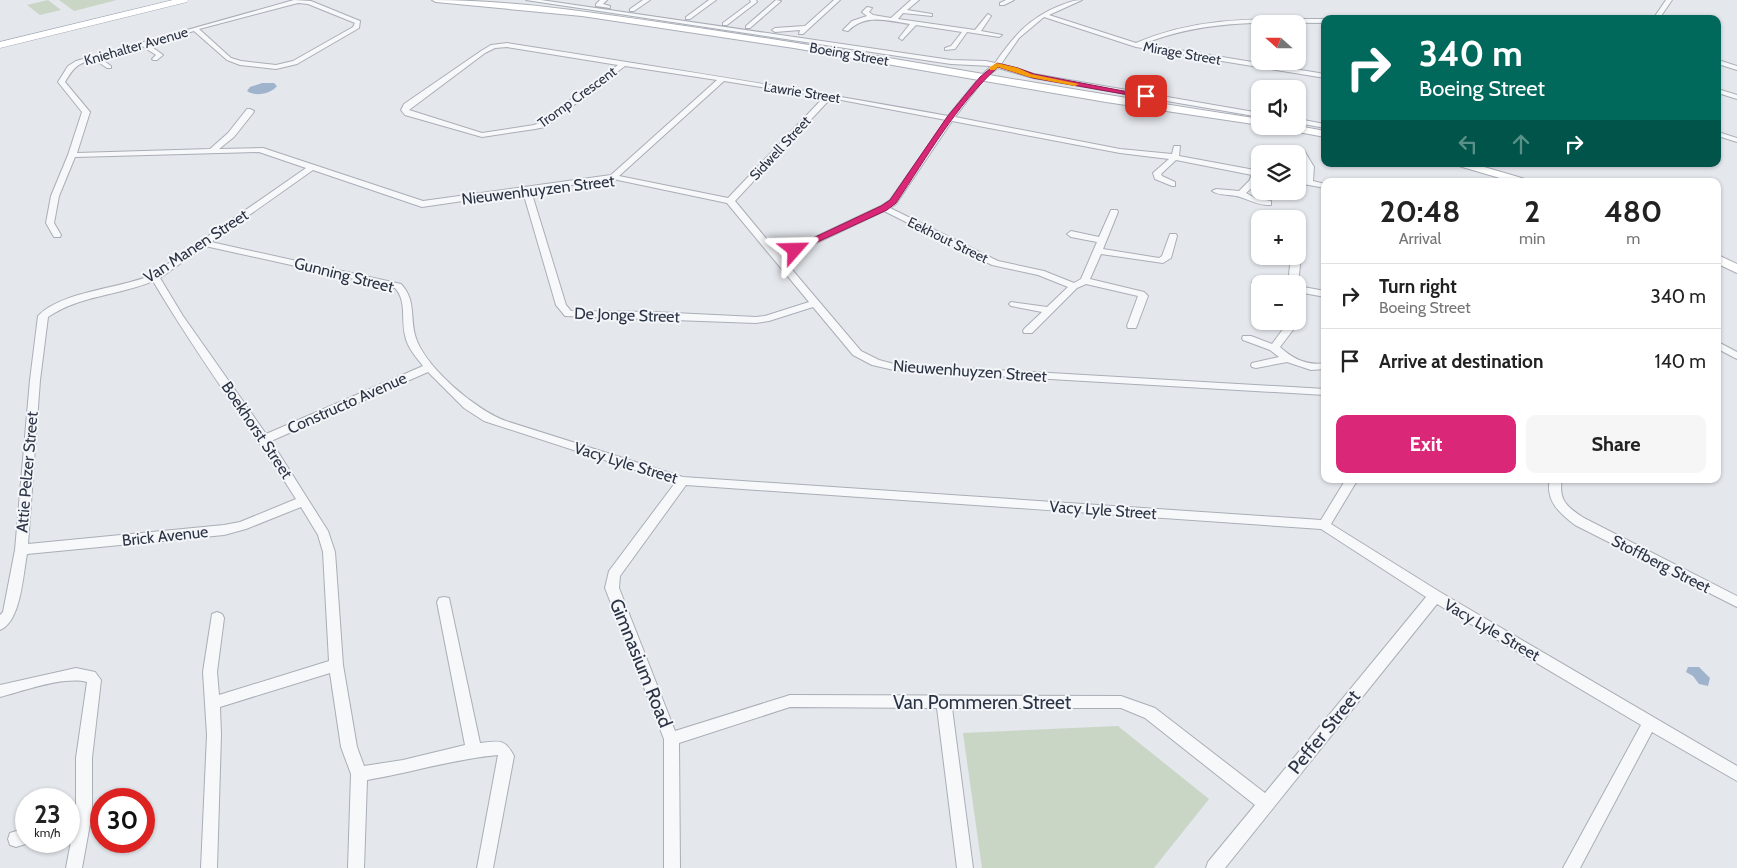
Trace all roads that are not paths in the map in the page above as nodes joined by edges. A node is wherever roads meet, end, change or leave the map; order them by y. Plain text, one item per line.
1 (160, 0) edge
2 (184, 0) edge
3 (436, 0) edge
4 (492, 0) edge
5 (529, 0) edge
6 (604, 0) edge
7 (647, 0) edge
8 (713, 0) edge
9 (753, 0) edge
10 (837, 0) edge
11 (912, 0) edge
12 (1010, 0) edge
13 (1079, 0) edge
14 (1669, 0) edge
15 (548, 1) edge
16 (778, 1) edge
17 (1002, 4) dead end
18 (869, 8) dead end
19 (632, 10) junction
20 (902, 12) junction
21 (930, 15) dead end
22 (1043, 15) junction
23 (1659, 15) edge
24 (988, 16) dead end
25 (871, 17) junction
26 (688, 18) junction
27 (893, 20) junction
28 (1321, 21) edge
29 (914, 23) junction
30 (725, 24) junction
31 (748, 27) junction
32 (806, 28) junction
33 (196, 29) junction
34 (846, 30) dead end
35 (966, 30) junction
36 (977, 32) junction
37 (999, 35) dead end
38 (795, 38) junction
39 (902, 38) dead end
40 (4, 41) edge
41 (143, 44) junction
42 (1136, 45) junction
43 (947, 49) dead end
44 (95, 57) junction
45 (155, 59) dead end
46 (469, 61) joint
47 (624, 63) junction
48 (1721, 63) edge
49 (997, 65) junction
50 (109, 67) dead end
51 (1737, 68) edge
52 (1321, 75) edge
53 (984, 76) junction
54 (723, 79) junction
55 (1721, 92) edge
56 (829, 96) junction
57 (1735, 97) dead end
58 (250, 111) dead end
59 (1251, 113) edge
60 (950, 119) junction
61 (1251, 120) edge
62 (1306, 123) edge
63 (1321, 125) edge
64 (1306, 129) edge
65 (1306, 130) edge
66 (1321, 132) edge
67 (1321, 132) edge
68 (1721, 135) edge
69 (1736, 138) edge
70 (1177, 148) dead end
71 (212, 151) junction
72 (72, 155) junction
73 (1175, 157) junction
74 (1306, 160) edge
75 (312, 167) junction
76 (1473, 167) edge
77 (1480, 167) edge
78 (1251, 173) edge
79 (613, 177) junction
80 (1511, 178) edge
81 (1518, 178) edge
82 (1306, 182) edge
83 (1309, 183) junction
84 (1172, 184) dead end
85 (1251, 184) edge
86 (1321, 185) edge
87 (527, 190) junction
88 (1216, 191) dead end
89 (1241, 194) junction
90 (730, 201) junction
91 (1268, 203) dead end
92 (884, 208) junction
93 (1114, 212) dead end
94 (1072, 234) dead end
95 (57, 235) dead end
96 (1173, 236) dead end
97 (1103, 240) junction
98 (203, 243) junction
99 (1098, 251) junction
100 (778, 258) junction
101 (1721, 263) edge
102 (1737, 271) edge
103 (155, 276) junction
104 (1085, 281) junction
105 (1074, 286) junction
106 (1306, 290) edge
107 (1321, 293) edge
108 (814, 303) junction
109 (1014, 304) dead end
110 (1049, 310) junction
111 (43, 316) joint
112 (1132, 326) dead end
113 (1288, 330) edge
114 (1028, 331) dead end
115 (1247, 338) dead end
116 (1721, 347) edge
117 (1274, 348) junction
118 (1737, 356) edge
119 (1287, 359) junction
120 (1256, 365) dead end
121 (1321, 366) edge
122 (430, 367) junction
123 (1321, 392) edge
124 (264, 439) junction
125 (682, 480) junction
126 (1350, 483) edge
127 (1555, 483) edge
128 (304, 501) junction
129 (1324, 525) junction
130 (21, 550) junction
131 (1435, 596) junction
132 (444, 602) dead end
133 (1737, 602) edge
134 (218, 618) dead end
135 (0, 624) edge
136 (336, 666) junction
137 (0, 691) edge
138 (944, 702) junction
139 (212, 703) junction
140 (1650, 722) junction
141 (671, 739) junction
142 (474, 750) junction
143 (359, 774) junction
144 (1737, 774) edge
145 (1265, 803) junction
146 (84, 813) junction
147 (80, 815) edge
148 (74, 868) edge
149 (209, 868) edge
150 (356, 868) edge
151 (485, 868) edge
152 (672, 868) edge
153 (966, 868) edge
154 (1214, 868) edge
155 (1571, 868) edge

1 - 40 main road
2 - 40 main road
3 - 53 main road, Boeing Street
4 - 53 main road, Boeing Street
5 - 15 street, Boeing Street
6 - 19 street
7 - 19 street
8 - 26 street
9 - 30 street
10 - 32 street
11 - 20 street
12 - 17 street
13 - 22 street
14 - 23 street
15 - 38 street, Boeing Street
16 - 31 street
18 - 25 street
19 - 26 street
20 - 21 street
20 - 27 street
22 - 42 street, Mirage Street
22 - 49 street
24 - 36 street
25 - 27 street
25 - 34 street
26 - 30 street
27 - 29 street
28 - 42 street
29 - 35 street
29 - 39 street
30 - 31 street
31 - 32 street
32 - 38 street
33 - 33 street, Kniehalter Avenue
33 - 41 street, Kniehalter Avenue
35 - 36 street
35 - 43 street
36 - 37 street
38 - 49 street, Boeing Street
41 - 44 street, Kniehalter Avenue
41 - 45 street
42 - 52 street, Mirage Street
44 - 50 street
44 - 72 street, Kniehalter Avenue
46 - 47 street, Lawrie Street
46 - 47 street, Tromp Crescent
47 - 54 street, Lawrie Street
48 - 51 street
49 - 53 street
49 - 59 street, Boeing Street
53 - 60 street
53 - 61 main road, Boeing Street
54 - 56 street, Lawrie Street
54 - 79 street
55 - 57 street
56 - 60 street, Lawrie Street
56 - 90 street, Sidwell Street
58 - 71 street
60 - 73 street, Lawrie Street
60 - 92 street
62 - 63 street
64 - 67 main road
65 - 66 main road
68 - 69 street
70 - 73 street
71 - 72 street, Nieuwenhuyzen Street
71 - 75 street, Nieuwenhuyzen Street
72 - 95 street, Kniehalter Avenue
73 - 78 street, Lawrie Street
73 - 84 street
74 - 83 street
75 - 87 street, Nieuwenhuyzen Street
75 - 98 street, Van Manen Street
76 - 80 main road
77 - 81 main road
79 - 87 street, Nieuwenhuyzen Street
79 - 90 street, Nieuwenhuyzen Street
82 - 83 street
83 - 86 street
85 - 89 street
87 - 108 street, De Jonge Street
88 - 89 street
89 - 91 street
90 - 100 street, Nieuwenhuyzen Street
92 - 100 street
92 - 105 street, Eekhout Street
93 - 97 street
94 - 97 street
96 - 99 street
97 - 99 street
98 - 103 street, Van Manen Street
98 - 122 street, Gunning Street
99 - 104 street
100 - 108 street, Nieuwenhuyzen Street
101 - 102 main road
103 - 111 street, Van Manen Street
103 - 124 street, Boekhorst Street
104 - 105 street
104 - 112 street
105 - 110 street
106 - 107 street
108 - 123 street, Nieuwenhuyzen Street
109 - 110 street
110 - 114 street
111 - 130 street, Attie Pelzer Street
113 - 117 street
115 - 117 street
116 - 118 street
117 - 119 street
119 - 120 street
119 - 121 street
122 - 124 street, Constructo Avenue
122 - 125 street, Vacy Lyle Street
124 - 128 street, Boekhorst Street
125 - 129 street, Vacy Lyle Street
125 - 141 street, Gimnasium Road
126 - 129 street
127 - 133 street, Stoffberg Street
128 - 130 street, Brick Avenue
128 - 136 street, Boekhorst Street
129 - 131 street, Vacy Lyle Street
130 - 135 street, Attie Pelzer Street
131 - 140 street, Vacy Lyle Street
131 - 145 street, Peffer Street
132 - 142 street
134 - 139 street
136 - 139 street
136 - 143 street, Boekhorst Street
137 - 146 street
138 - 141 street, Van Pommeren Street
138 - 145 street, Van Pommeren Street
138 - 153 street
139 - 149 street
140 - 144 street, Vacy Lyle Street
140 - 155 street
141 - 152 street, Gimnasium Road
142 - 143 street
142 - 151 street
143 - 150 street
145 - 154 street, Peffer Street
146 - 147 street
146 - 148 street

